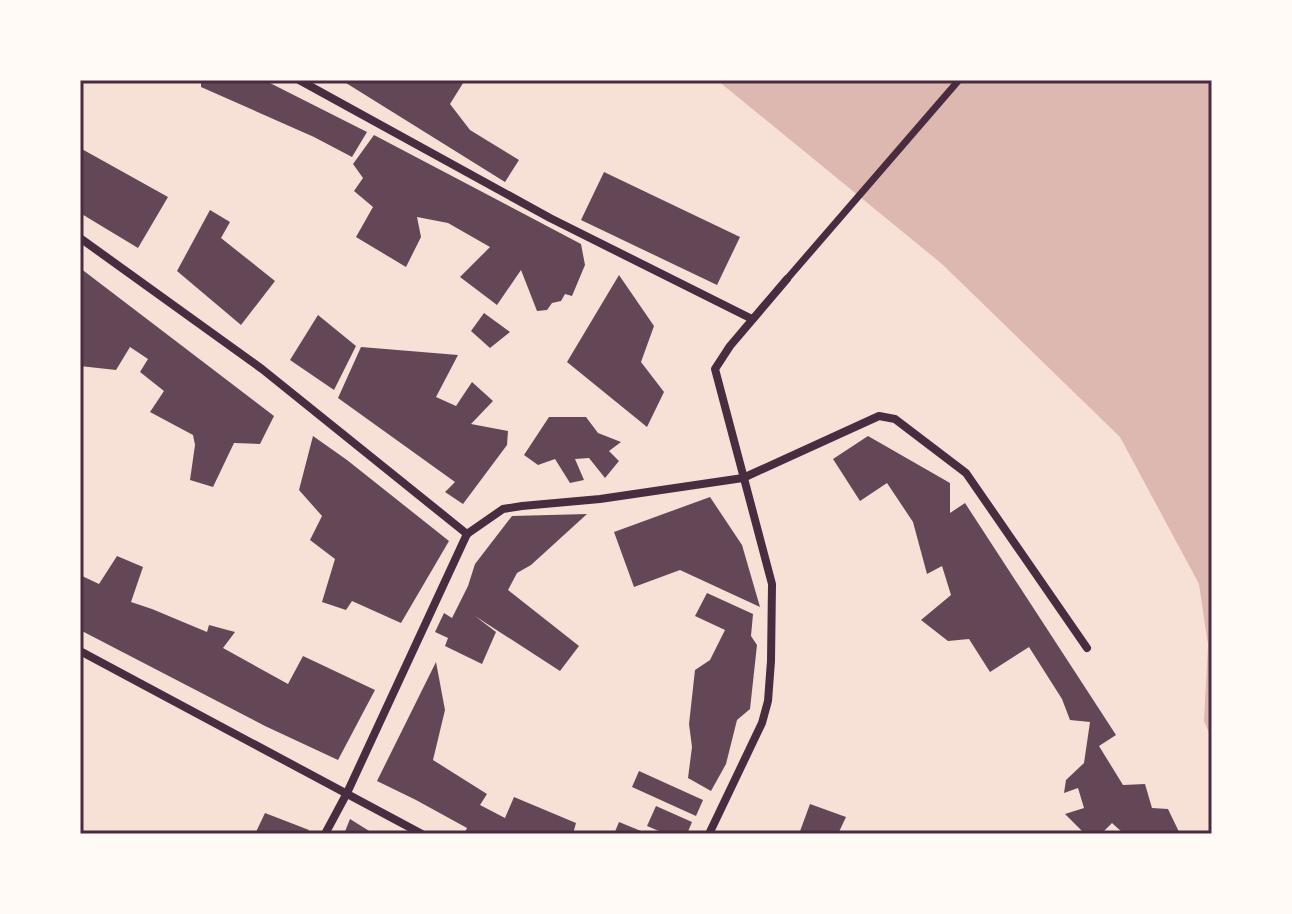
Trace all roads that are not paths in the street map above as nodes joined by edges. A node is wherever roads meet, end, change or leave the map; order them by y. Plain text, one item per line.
1 (299, 80) edge
2 (959, 80) edge
3 (80, 238) edge
4 (787, 279) joint
5 (752, 319) junction
6 (743, 478) junction
7 (467, 534) junction
8 (1087, 648) dead end
9 (80, 651) edge
10 (347, 793) junction
11 (325, 834) edge
12 (422, 834) edge
13 (709, 834) edge

1 - 5 street
2 - 4 street
3 - 7 street
4 - 5 street
5 - 6 street
6 - 7 street
6 - 8 street
6 - 13 street
7 - 10 street
9 - 10 street
10 - 11 street
10 - 12 street

